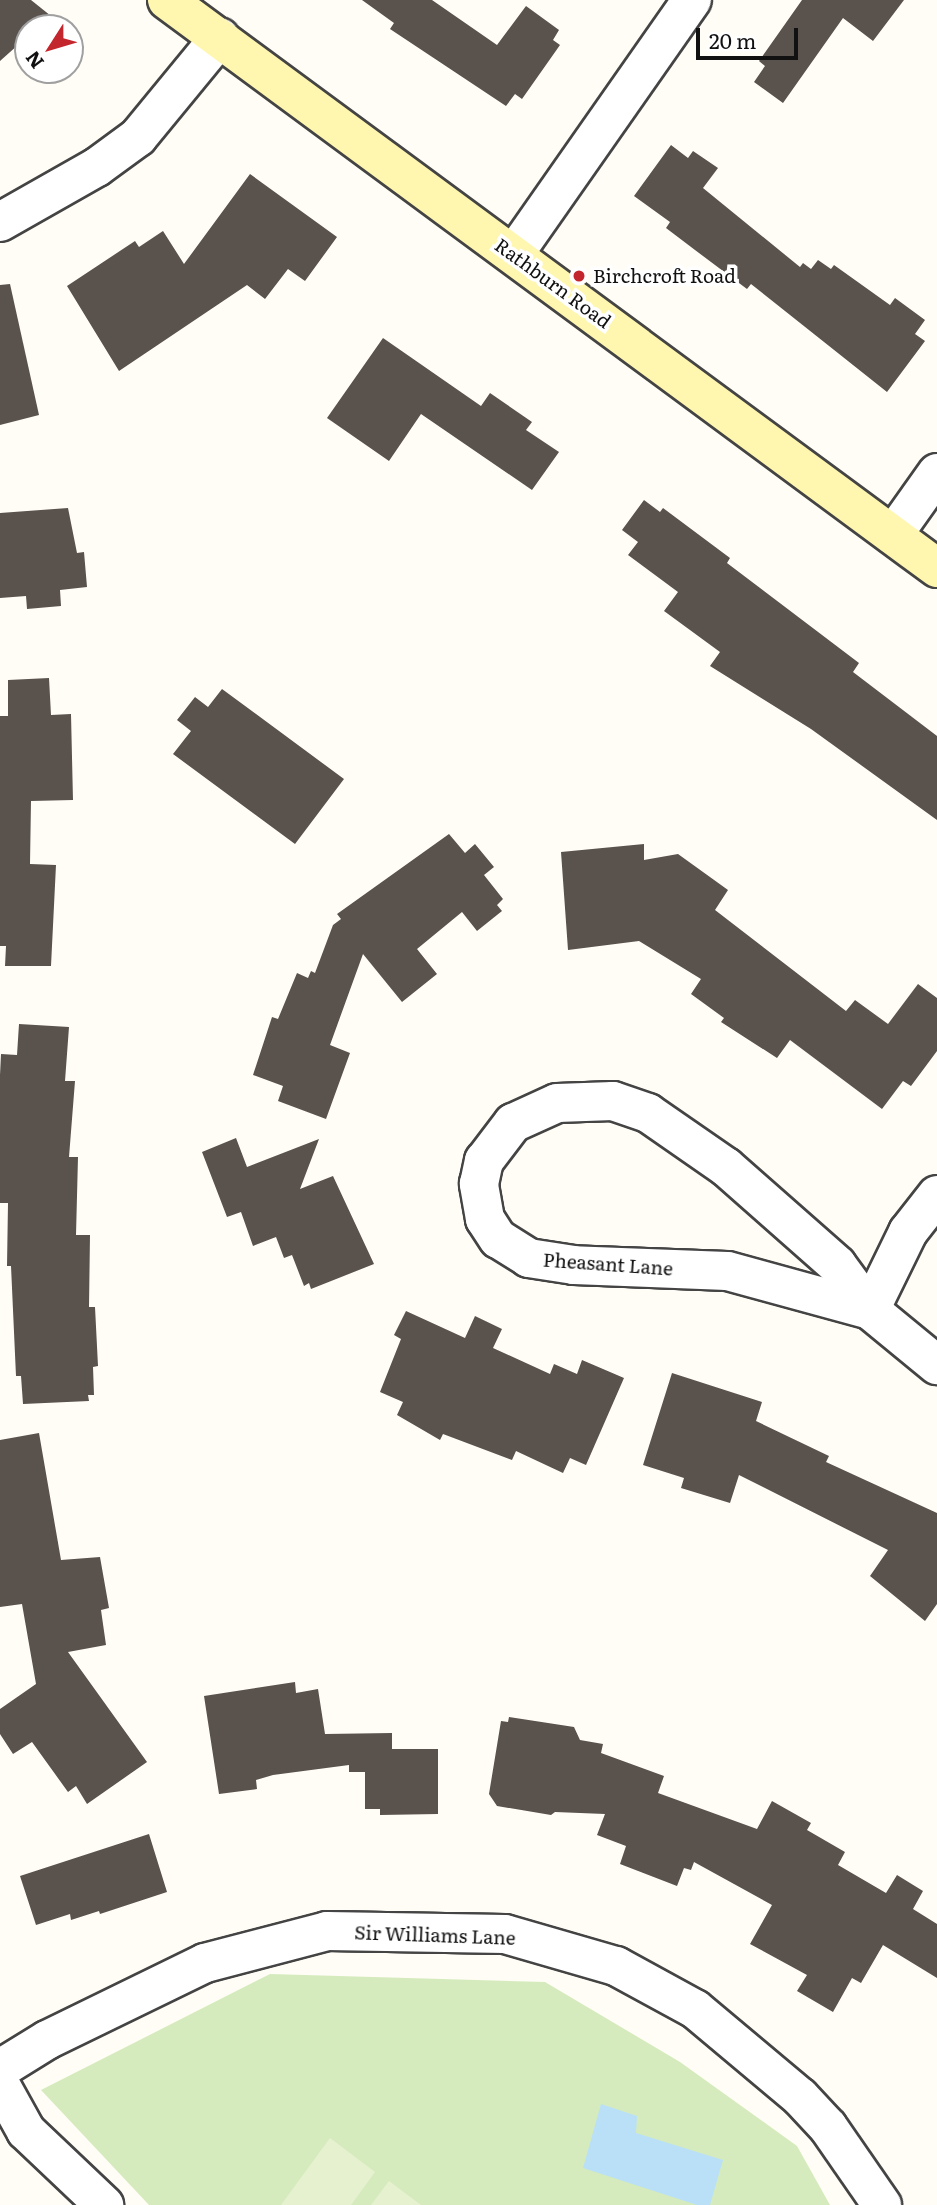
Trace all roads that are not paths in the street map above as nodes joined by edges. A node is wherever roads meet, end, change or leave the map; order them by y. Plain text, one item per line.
1 (167, 0) edge
2 (692, 0) edge
3 (219, 37) junction
4 (0, 222) edge
5 (514, 254) junction
6 (937, 473) edge
7 (893, 535) junction
8 (937, 568) edge
9 (937, 1195) edge
10 (870, 1310) junction
11 (937, 1365) edge
12 (0, 2069) edge
13 (0, 2084) edge
14 (104, 2205) edge
15 (883, 2205) edge

1 - 3 street, Rathburn Road
2 - 5 street
3 - 4 street
3 - 5 street, Rathburn Road
5 - 7 street, Rathburn Road
6 - 7 street
7 - 8 street, Rathburn Road
9 - 10 street
10 - 10 street, Pheasant Lane
10 - 11 street, Pheasant Lane
12 - 15 street, Sir Williams Lane
13 - 14 street

